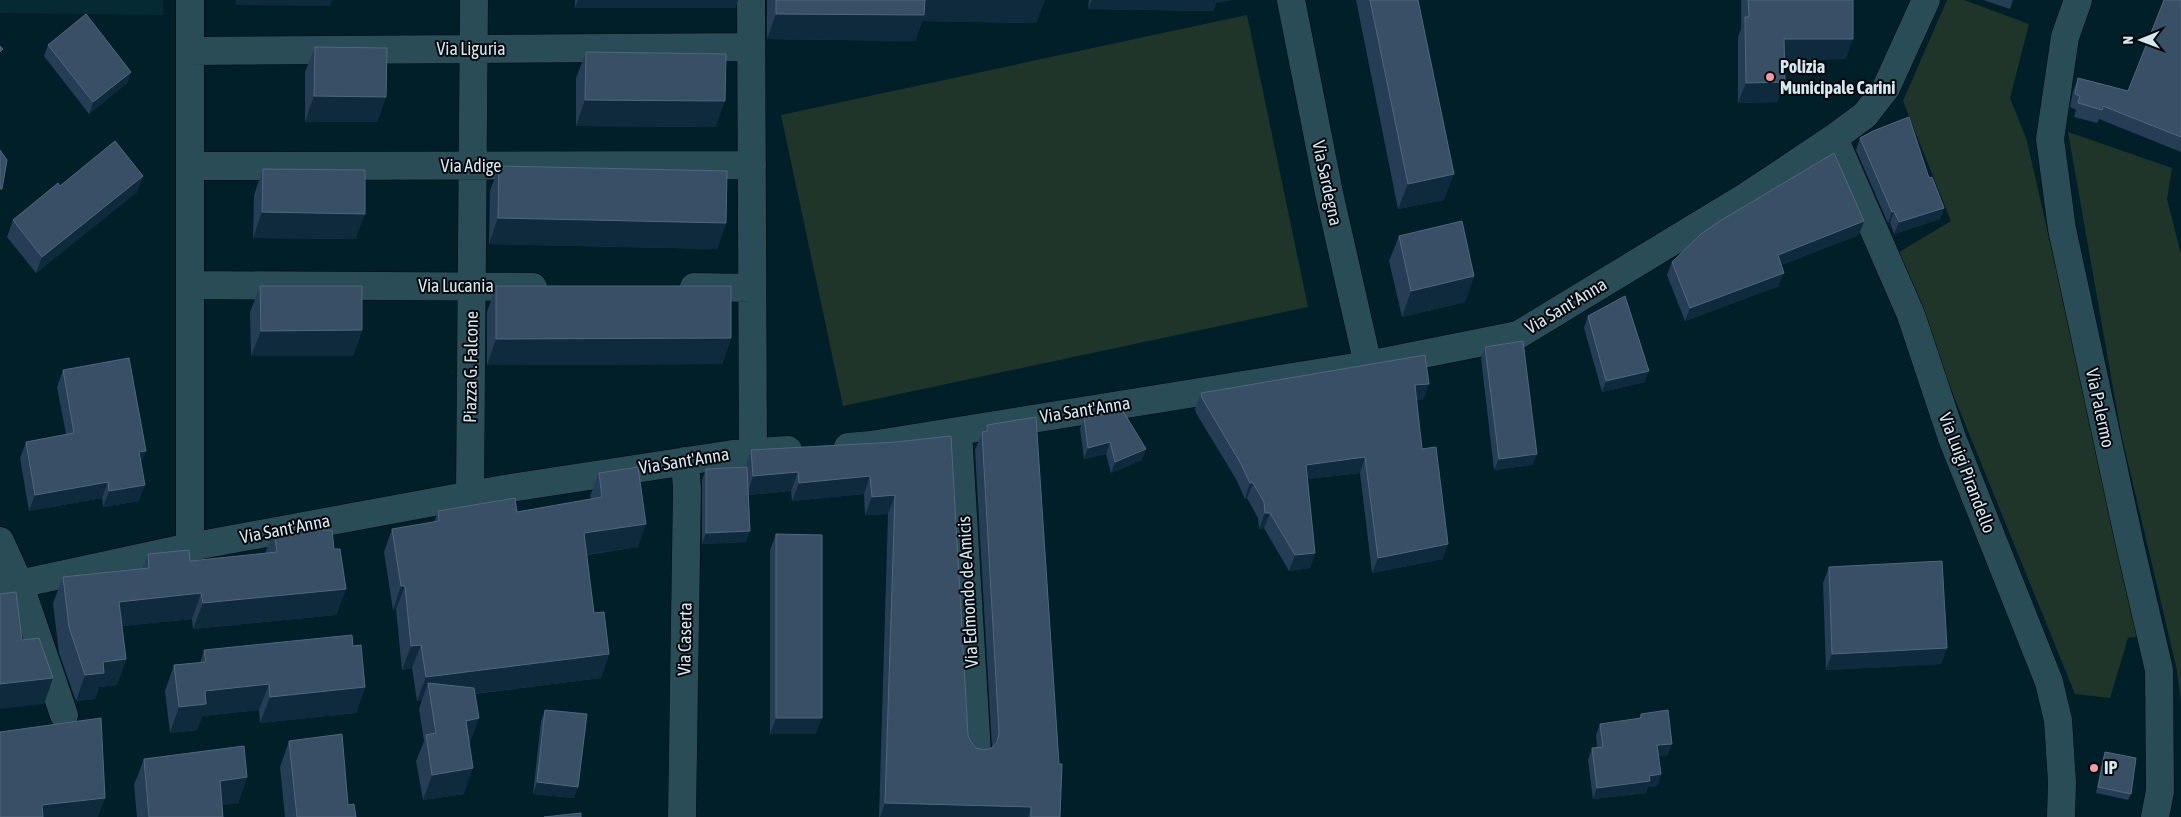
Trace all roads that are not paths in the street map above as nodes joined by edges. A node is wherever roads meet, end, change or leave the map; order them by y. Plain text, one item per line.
1 (190, 0) edge
2 (474, 0) edge
3 (751, 0) edge
4 (1291, 0) edge
5 (1926, 0) edge
6 (2078, 0) edge
7 (751, 47) junction
8 (474, 49) junction
9 (190, 51) junction
10 (1834, 138) junction
11 (752, 165) junction
12 (190, 166) junction
13 (472, 166) junction
14 (190, 285) junction
15 (472, 286) junction
16 (559, 287) edge
17 (665, 287) edge
18 (752, 288) junction
19 (1368, 365) junction
20 (958, 431) junction
21 (753, 452) junction
22 (685, 461) junction
23 (470, 495) junction
24 (0, 541) edge
25 (190, 547) junction
26 (10, 585) edge
27 (64, 715) dead end
28 (977, 753) edge
29 (682, 817) edge
30 (2061, 817) edge
31 (2155, 817) edge

1 - 9 street
2 - 8 street, Piazza G. Falcone
3 - 7 street
4 - 19 street, Via Sardegna
5 - 10 street, Via Sant'Anna
6 - 31 street, Via Palermo
7 - 8 street, Via Liguria
7 - 11 street
8 - 9 street, Via Liguria
8 - 13 street, Piazza G. Falcone
9 - 12 street
10 - 19 street, Via Sant'Anna
10 - 30 street, Via Luigi Pirandello
11 - 13 street, Via Adige
11 - 18 street
12 - 13 street, Via Adige
12 - 14 street
13 - 15 street, Piazza G. Falcone
14 - 15 street, Via Lucania
14 - 25 street
15 - 16 street, Via Lucania
15 - 23 street, Piazza G. Falcone
17 - 18 street
18 - 21 street
19 - 20 street, Via Sant'Anna
20 - 21 street, Via Sant'Anna
20 - 28 street, Via Edmondo de Amicis
21 - 22 street, Via Sant'Anna
22 - 23 street, Via Sant'Anna
22 - 29 street, Via Caserta
23 - 25 street, Via Sant'Anna
24 - 26 street
25 - 26 street, Via Sant'Anna
26 - 27 street

